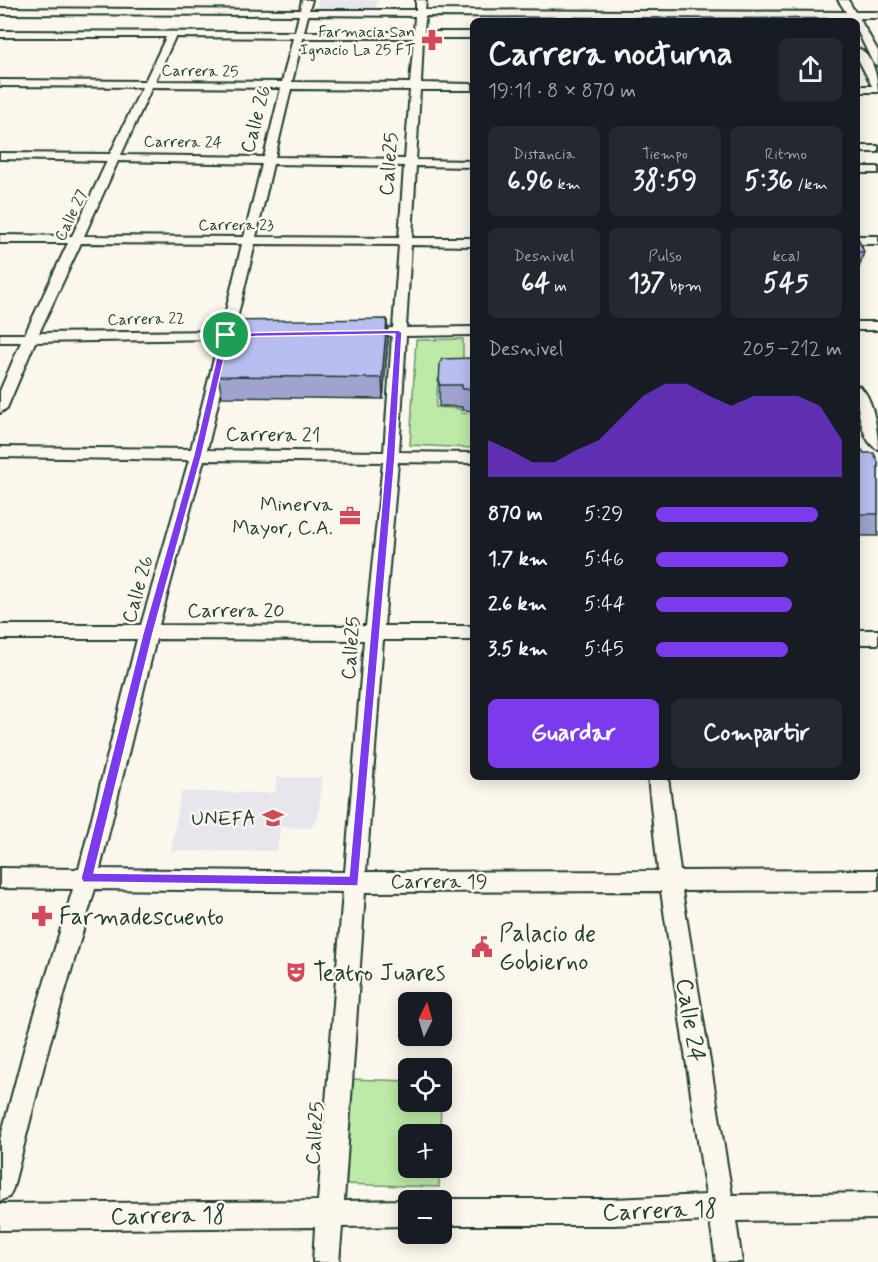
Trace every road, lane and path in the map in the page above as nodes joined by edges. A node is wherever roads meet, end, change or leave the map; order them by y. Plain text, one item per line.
1 (18, 0) edge
2 (183, 0) edge
3 (258, 0) edge
4 (421, 0) edge
5 (551, 0) edge
6 (641, 0) edge
7 (708, 0) edge
8 (767, 0) edge
9 (832, 0) edge
10 (843, 0) edge
11 (0, 11) edge
12 (11, 11) junction
13 (254, 14) junction
14 (643, 15) junction
15 (714, 15) junction
16 (775, 15) junction
17 (878, 15) edge
18 (182, 16) junction
19 (551, 17) edge
20 (702, 18) edge
21 (843, 18) edge
22 (853, 18) edge
23 (0, 19) edge
24 (303, 19) edge
25 (878, 22) edge
26 (470, 23) edge
27 (0, 27) edge
28 (39, 27) junction
29 (419, 27) junction
30 (860, 27) edge
31 (860, 28) edge
32 (860, 28) edge
33 (860, 28) edge
34 (470, 29) edge
35 (860, 30) edge
36 (878, 30) edge
37 (0, 34) edge
38 (470, 35) edge
39 (152, 36) junction
40 (171, 36) junction
41 (878, 37) edge
42 (860, 53) edge
43 (878, 63) edge
44 (0, 83) edge
45 (149, 85) junction
46 (287, 86) junction
47 (417, 87) junction
48 (470, 87) edge
49 (878, 88) edge
50 (860, 89) edge
51 (860, 149) edge
52 (878, 149) edge
53 (0, 156) edge
54 (116, 157) junction
55 (267, 159) junction
56 (411, 162) junction
57 (470, 164) edge
58 (860, 170) edge
59 (878, 170) edge
60 (0, 239) edge
61 (250, 240) junction
62 (860, 240) edge
63 (878, 240) edge
64 (76, 241) junction
65 (404, 242) junction
66 (470, 242) edge
67 (860, 326) edge
68 (878, 326) edge
69 (470, 331) edge
70 (398, 332) junction
71 (375, 333) edge
72 (226, 335) junction
73 (249, 335) edge
74 (0, 338) edge
75 (30, 338) junction
76 (860, 399) edge
77 (0, 408) edge
78 (878, 444) edge
79 (0, 452) edge
80 (198, 454) junction
81 (391, 457) junction
82 (470, 458) edge
83 (0, 632) edge
84 (148, 633) junction
85 (374, 633) junction
86 (470, 633) edge
87 (860, 637) edge
88 (878, 637) edge
89 (658, 780) edge
90 (0, 878) edge
91 (87, 878) junction
92 (878, 879) edge
93 (670, 880) junction
94 (354, 882) junction
95 (0, 1188) edge
96 (878, 1206) edge
97 (720, 1208) junction
98 (452, 1212) edge
99 (331, 1213) junction
100 (398, 1213) edge
101 (0, 1217) edge
102 (326, 1262) edge
103 (729, 1262) edge

1 - 12 street
2 - 18 street
3 - 13 street
4 - 29 street, Calle25
5 - 19 street
6 - 14 street
7 - 15 street
8 - 16 street
9 - 21 street
10 - 22 street
11 - 12 street
12 - 18 street
13 - 18 street
13 - 24 street
14 - 15 street
14 - 19 street
15 - 16 street
15 - 20 street
16 - 21 street
17 - 30 street
18 - 23 street
18 - 24 street
24 - 28 street
24 - 29 street
24 - 29 street
24 - 40 street
24 - 46 street, Calle 26
25 - 31 street
26 - 29 street
27 - 28 street
28 - 39 street
29 - 34 street
29 - 38 street
29 - 47 street, Calle25
32 - 36 street
33 - 41 street
35 - 43 street
37 - 39 street
39 - 40 street
40 - 45 street, Calle 27
42 - 49 street
44 - 45 street, Carrera 25
45 - 46 street, Carrera 25
45 - 54 street, Calle 27
46 - 47 street, Carrera 25
46 - 55 street, Calle 26
47 - 48 street, Carrera 25
47 - 56 street, Calle25
49 - 50 street
51 - 52 street
53 - 54 street, Carrera 24
54 - 55 street, Carrera 24
54 - 64 street, Calle 27
55 - 56 street, Carrera 24
55 - 61 street, Calle 26
56 - 57 street, Carrera 24
56 - 65 street, Calle25
58 - 59 street
60 - 64 street, Carrera 23
61 - 64 street, Carrera 23
61 - 65 street, Carrera 23
61 - 72 street, Calle 26
62 - 63 street
64 - 75 street, Calle 27
65 - 66 street, Carrera 23
65 - 70 street, Calle25
67 - 68 street
69 - 70 street
70 - 71 street
70 - 81 street, Calle25
72 - 73 street, Carrera 22
72 - 75 street, Carrera 22
72 - 80 street, Calle 26
74 - 75 street, Carrera 22
75 - 77 street, Calle 27
76 - 78 street
79 - 80 street, Carrera 21
80 - 81 street, Carrera 21
80 - 84 street, Calle 26
81 - 82 street, Carrera 21
81 - 85 street, Calle25
83 - 84 street, Carrera 20
84 - 85 street, Carrera 20
84 - 91 street, Calle 26
85 - 86 street, Carrera 20
85 - 94 street, Calle25
87 - 88 street
89 - 93 street, Calle 24
90 - 91 street, Carrera 19
91 - 94 street, Carrera 19
91 - 95 street, Calle 26
92 - 93 street, Carrera 19
93 - 94 street, Carrera 19
93 - 97 street, Calle 24
94 - 99 street, Calle25
96 - 97 street, Carrera 18
97 - 98 street, Carrera 18
97 - 103 street, Calle 24
99 - 100 street, Carrera 18
99 - 101 street, Carrera 18
99 - 102 street, Calle25

